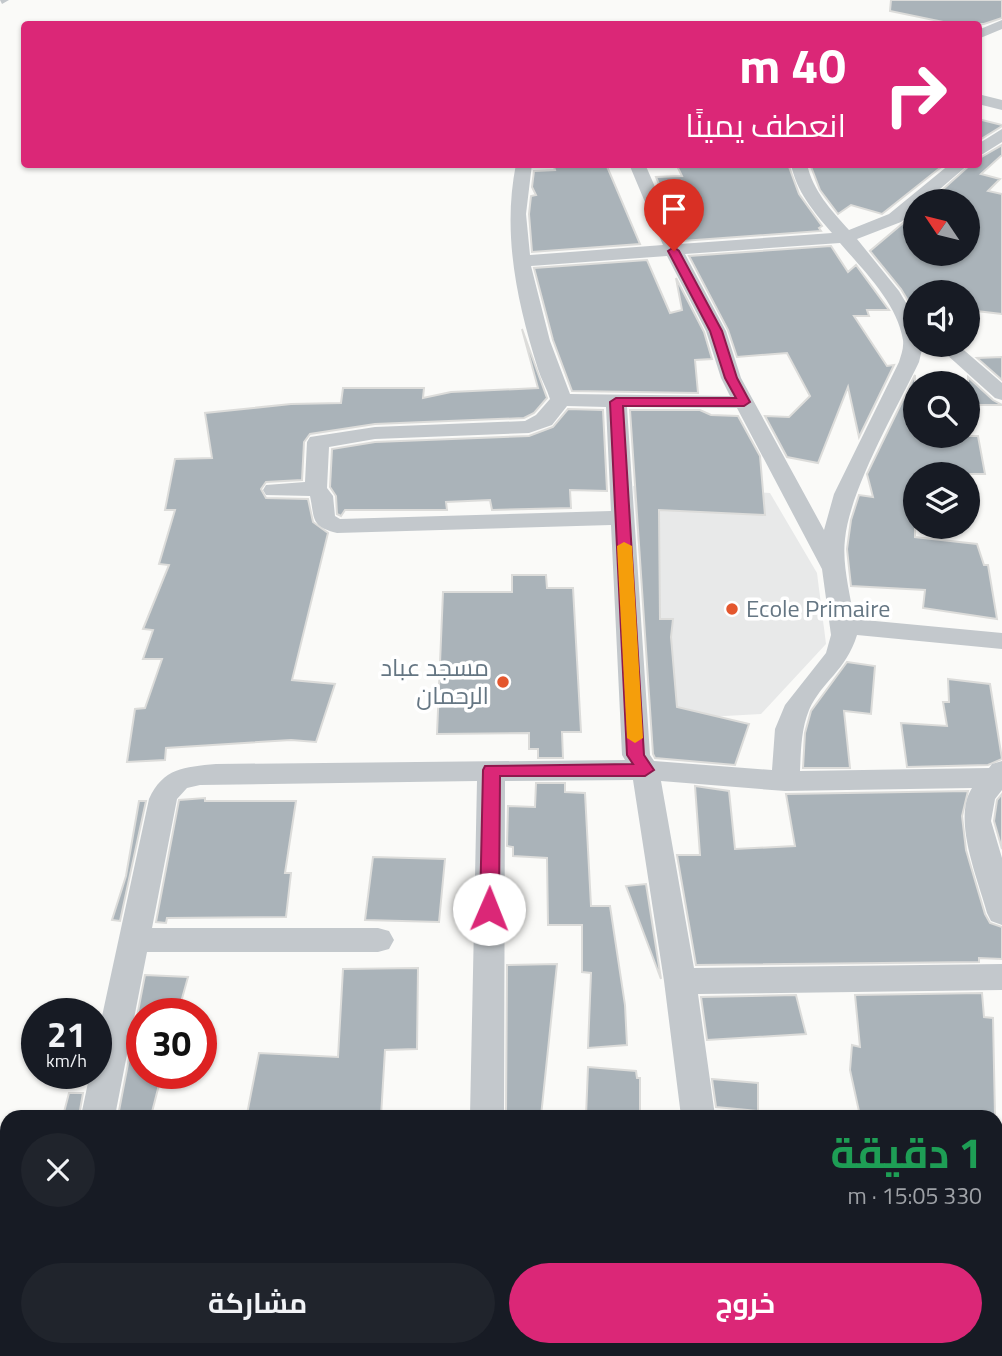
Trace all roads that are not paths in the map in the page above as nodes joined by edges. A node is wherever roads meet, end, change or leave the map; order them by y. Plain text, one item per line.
1 (1002, 24) edge
2 (982, 33) edge
3 (982, 100) edge
4 (1002, 105) edge
5 (1002, 134) edge
6 (982, 148) edge
7 (523, 168) edge
8 (639, 168) edge
9 (798, 168) edge
10 (956, 168) edge
11 (931, 189) edge
12 (903, 212) edge
13 (847, 237) junction
14 (674, 251) junction
15 (521, 261) junction
16 (903, 307) edge
17 (910, 357) edge
18 (961, 357) edge
19 (1000, 389) edge
20 (561, 400) junction
21 (616, 402) junction
22 (744, 402) junction
23 (316, 489) junction
24 (274, 490) dead end
25 (623, 519) junction
26 (834, 571) junction
27 (843, 626) junction
28 (1002, 641) edge
29 (491, 770) junction
30 (645, 770) junction
31 (999, 776) edge
32 (785, 781) junction
33 (1002, 913) edge
34 (134, 940) junction
35 (378, 940) dead end
36 (1002, 977) edge
37 (680, 981) junction
38 (99, 1110) edge
39 (487, 1110) edge
40 (697, 1110) edge

1 - 2 street
3 - 4 street
5 - 6 street
7 - 15 street
8 - 14 street
9 - 13 street
10 - 11 street
12 - 13 street
13 - 14 street
13 - 16 street
14 - 15 street
14 - 22 street
15 - 20 street
17 - 26 street
18 - 19 street
20 - 21 street
20 - 23 street
21 - 22 street
21 - 25 street
22 - 26 street
23 - 24 street
23 - 25 street
25 - 30 street
26 - 27 street
27 - 28 street
27 - 32 street
29 - 30 street
29 - 34 street
29 - 39 street
30 - 32 street
30 - 37 street
31 - 32 street
31 - 33 street
34 - 35 street
34 - 38 street
36 - 37 street
37 - 40 street

